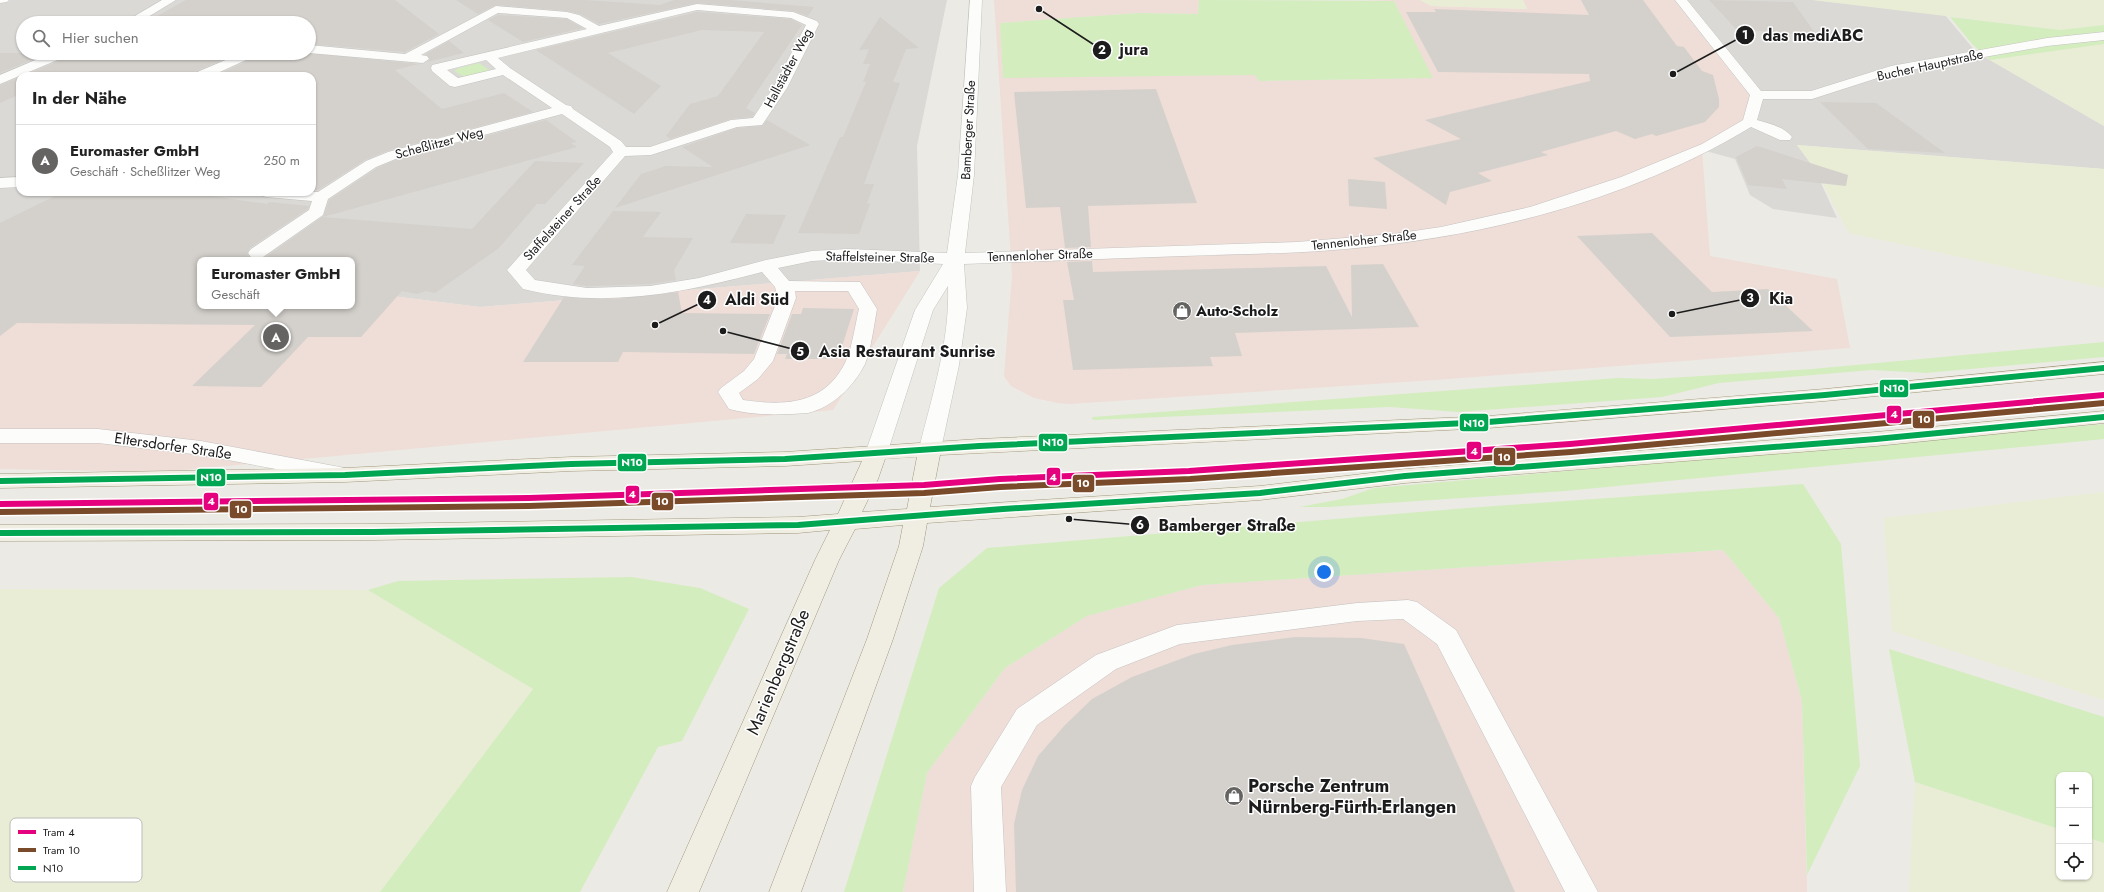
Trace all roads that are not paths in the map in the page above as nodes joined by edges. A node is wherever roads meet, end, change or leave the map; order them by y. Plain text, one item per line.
1 (170, 0) edge
2 (976, 0) edge
3 (1680, 0) edge
4 (141, 16) edge
5 (598, 31) junction
6 (2104, 36) edge
7 (316, 49) edge
8 (493, 55) junction
9 (408, 56) junction
10 (46, 60) edge
11 (235, 60) edge
12 (437, 68) junction
13 (505, 71) junction
14 (18, 72) edge
15 (209, 72) edge
16 (16, 73) edge
17 (0, 80) edge
18 (1757, 95) junction
19 (566, 110) junction
20 (1749, 120) junction
21 (1785, 137) dead end
22 (621, 152) junction
23 (16, 182) edge
24 (0, 183) edge
25 (316, 196) edge
26 (321, 196) junction
27 (257, 253) dead end
28 (955, 259) junction
29 (766, 265) junction
30 (784, 286) junction
31 (2104, 368) edge
32 (2104, 417) edge
33 (0, 436) edge
34 (930, 449) junction
35 (876, 454) junction
36 (345, 475) junction
37 (0, 481) edge
38 (918, 516) junction
39 (846, 521) junction
40 (0, 533) edge
41 (683, 892) edge
42 (785, 892) edge
43 (990, 892) edge
44 (1582, 892) edge

1 - 4 street
2 - 28 street, Bamberger Straße
3 - 18 street
5 - 8 street, Hallstädter Weg
5 - 9 street
5 - 22 street, Hallstädter Weg
6 - 18 street, Bucher Hauptstraße
7 - 9 street
8 - 12 street
8 - 13 street
9 - 12 street
10 - 14 street
11 - 15 street
12 - 13 street
13 - 19 street
16 - 17 street
18 - 20 street
19 - 22 street
19 - 26 street, Scheßlitzer Weg
20 - 21 street
20 - 28 street, Tennenloher Straße
22 - 29 street, Staffelsteiner Straße
23 - 24 street
25 - 26 street
26 - 27 street
28 - 29 street, Staffelsteiner Straße
28 - 34 street, Bamberger Straße
28 - 35 street, Bamberger Straße
29 - 30 street
30 - 30 street
31 - 34 main road
32 - 38 main road
33 - 36 street, Eltersdorfer Straße
34 - 35 main road
34 - 38 main road
35 - 36 main road
35 - 39 main road, Marienbergstraße
36 - 37 main road
38 - 39 main road
38 - 42 main road
39 - 40 main road
39 - 41 main road, Marienbergstraße
43 - 44 street

